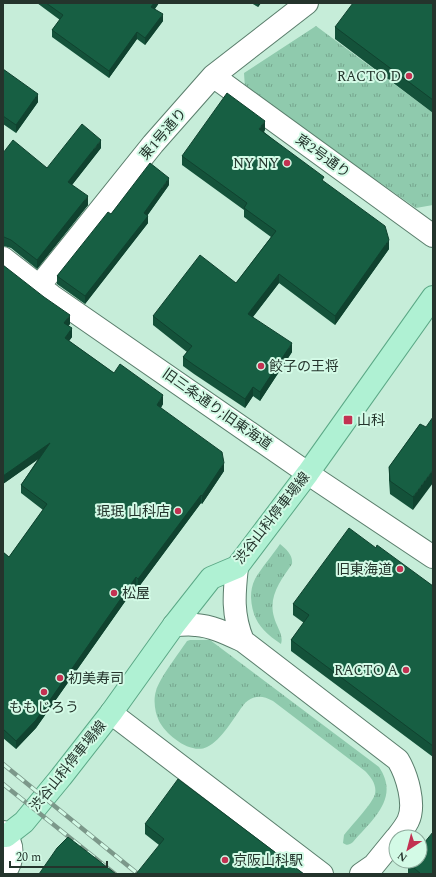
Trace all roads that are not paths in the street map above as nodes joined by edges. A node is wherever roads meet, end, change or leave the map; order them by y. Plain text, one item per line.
1 (307, 3) edge
2 (213, 76) junction
3 (433, 236) edge
4 (3, 258) edge
5 (38, 286) junction
6 (433, 297) edge
7 (308, 473) junction
8 (433, 557) edge
9 (237, 567) junction
10 (174, 625) junction
11 (243, 641) junction
12 (111, 713) junction
13 (402, 829) edge
14 (5, 834) edge
15 (388, 847) edge
16 (3, 874) edge
17 (322, 874) edge
18 (361, 874) edge

1 - 2 street, 東1号通り
2 - 3 street, 東2号通り
2 - 5 street, 東1号通り
4 - 5 street, 旧三条通り;旧東海道
5 - 7 street, 旧三条通り;旧東海道
6 - 7 main road, 渋谷山科停車場線
7 - 8 street, 旧三条通り;旧東海道
7 - 9 main road, 渋谷山科停車場線
9 - 10 main road, 渋谷山科停車場線
9 - 11 street
10 - 11 street
10 - 12 main road, 渋谷山科停車場線
11 - 13 street
12 - 14 main road, 渋谷山科停車場線
12 - 17 street
14 - 16 street
15 - 18 street

